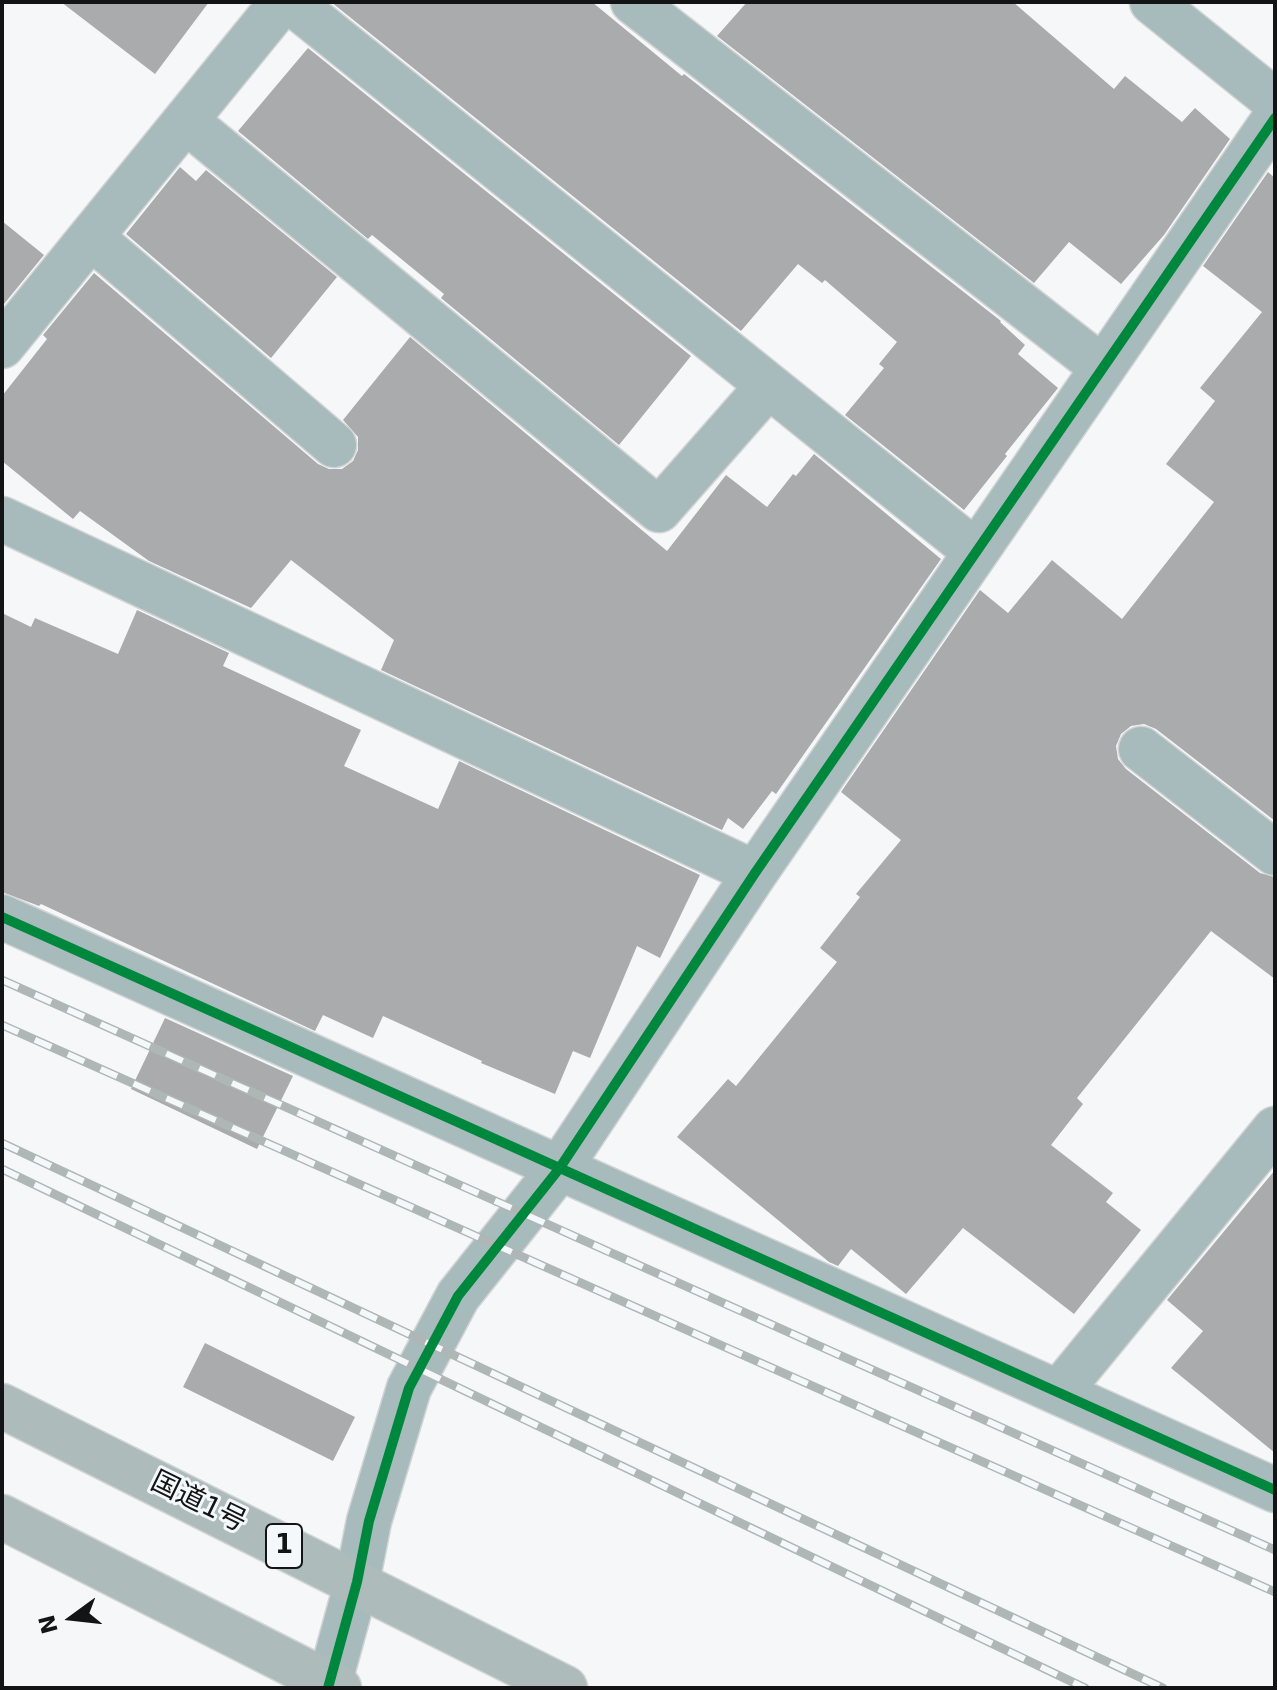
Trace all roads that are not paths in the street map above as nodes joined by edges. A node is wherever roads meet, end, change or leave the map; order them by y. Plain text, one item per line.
1 (282, 2) edge
2 (291, 2) edge
3 (633, 2) edge
4 (1152, 2) edge
5 (1275, 101) edge
6 (1275, 118) edge
7 (186, 121) junction
8 (91, 237) junction
9 (2, 346) edge
10 (1103, 368) junction
11 (768, 386) junction
12 (334, 445) dead end
13 (2, 519) edge
14 (976, 552) junction
15 (1141, 749) dead end
16 (1275, 853) edge
17 (755, 873) junction
18 (2, 917) edge
19 (1275, 1129) edge
20 (559, 1169) junction
21 (1060, 1391) junction
22 (2, 1406) edge
23 (1275, 1490) edge
24 (2, 1517) edge
25 (357, 1582) junction
26 (332, 1686) edge
27 (565, 1688) edge

1 - 7 street
2 - 11 street
3 - 10 street
4 - 5 street
6 - 10 street
7 - 8 street
7 - 11 street
8 - 9 street
8 - 12 street
10 - 14 street
11 - 14 street
13 - 17 street
14 - 17 street
15 - 16 street
17 - 20 street
18 - 20 street
19 - 21 street
20 - 21 street
20 - 25 street
21 - 23 street
22 - 25 highway, 国道1号 / 1
24 - 26 highway
25 - 26 street
25 - 27 highway, 国道1号 / 1

